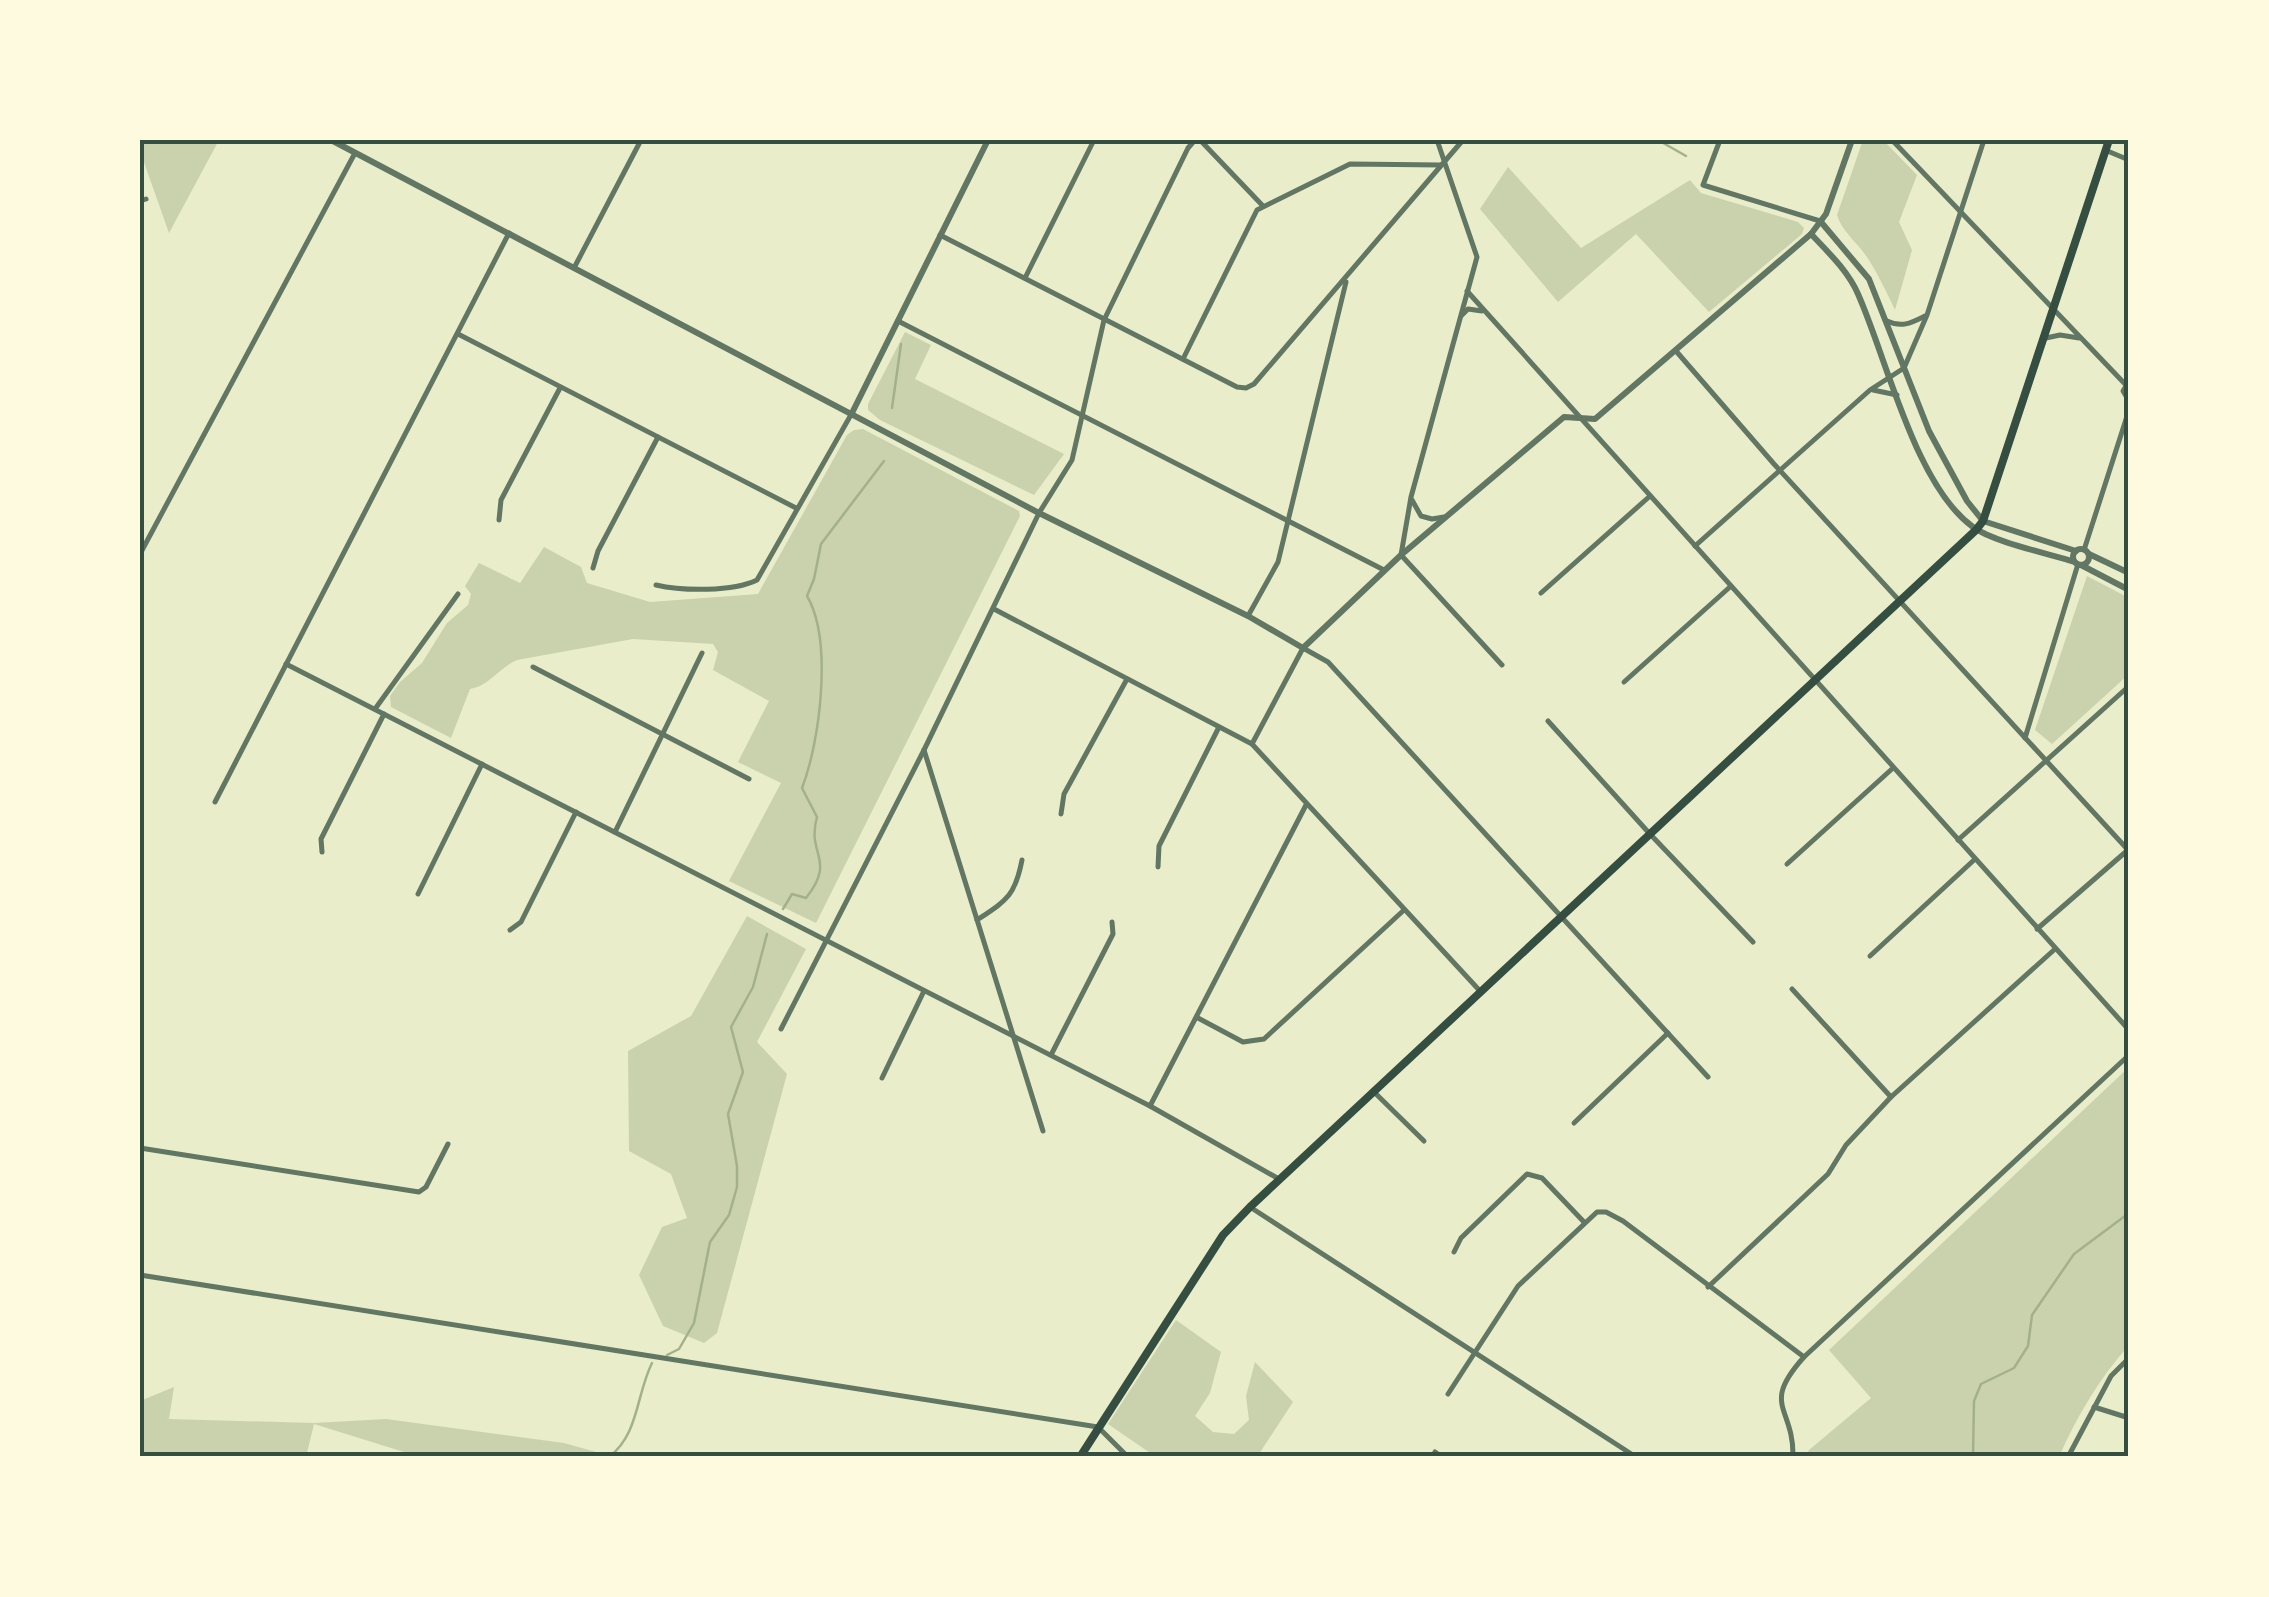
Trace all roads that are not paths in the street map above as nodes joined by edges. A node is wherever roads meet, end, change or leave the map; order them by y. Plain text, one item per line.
1 (331, 140) edge
2 (642, 140) edge
3 (988, 140) edge
4 (1094, 140) edge
5 (1198, 140) edge
6 (1437, 140) edge
7 (1463, 140) edge
8 (1720, 140) edge
9 (1852, 140) edge
10 (1892, 140) edge
11 (1984, 140) edge
12 (2108, 140) edge
13 (2105, 150) junction
14 (355, 153) junction
15 (2129, 160) edge
16 (1443, 163) junction
17 (1263, 206) junction
18 (1960, 214) junction
19 (1822, 222) junction
20 (508, 233) junction
21 (1811, 234) junction
22 (940, 235) junction
23 (574, 268) junction
24 (1025, 278) junction
25 (1346, 279) junction
26 (1467, 291) junction
27 (2052, 309) junction
28 (1318, 310) junction
29 (1928, 315) junction
30 (1489, 316) junction
31 (1337, 318) junction
32 (1104, 320) junction
33 (898, 321) junction
34 (1887, 321) junction
35 (1458, 322) junction
36 (458, 334) junction
37 (2082, 339) junction
38 (2041, 342) junction
39 (1676, 351) junction
40 (1182, 360) junction
41 (1904, 368) junction
42 (1890, 376) junction
43 (2127, 382) edge
44 (560, 388) junction
45 (1870, 390) junction
46 (1897, 395) junction
47 (2129, 400) edge
48 (2129, 410) edge
49 (852, 413) junction
50 (1082, 413) junction
51 (1580, 418) junction
52 (658, 437) junction
53 (1779, 470) junction
54 (1650, 496) junction
55 (1411, 497) junction
56 (796, 508) junction
57 (1039, 513) junction
58 (1444, 517) junction
59 (1288, 519) junction
60 (498, 520) dead end
61 (1984, 521) junction
62 (1976, 530) junction
63 (1695, 546) junction
64 (2083, 552) junction
65 (140, 554) edge
66 (1401, 555) junction
67 (2078, 564) junction
68 (594, 568) dead end
69 (1384, 570) junction
70 (2129, 572) edge
71 (656, 585) dead end
72 (1731, 586) junction
73 (2129, 590) edge
74 (1541, 593) dead end
75 (458, 594) dead end
76 (1900, 600) junction
77 (993, 609) junction
78 (1248, 616) junction
79 (1303, 648) junction
80 (702, 654) dead end
81 (286, 664) junction
82 (1502, 665) dead end
83 (533, 667) dead end
84 (1127, 679) junction
85 (1814, 679) junction
86 (1624, 682) dead end
87 (2129, 686) edge
88 (375, 709) junction
89 (384, 714) junction
90 (1548, 720) dead end
91 (1219, 727) junction
92 (662, 734) junction
93 (2025, 738) junction
94 (1252, 744) junction
95 (924, 750) junction
96 (2046, 762) junction
97 (482, 764) junction
98 (1893, 768) junction
99 (749, 779) dead end
100 (214, 802) dead end
101 (1306, 805) junction
102 (576, 812) junction
103 (1061, 814) dead end
104 (614, 832) junction
105 (1649, 833) junction
106 (1958, 840) junction
107 (2129, 850) edge
108 (322, 852) dead end
109 (1975, 859) junction
110 (1022, 860) dead end
111 (1788, 864) dead end
112 (1158, 867) dead end
113 (418, 894) dead end
114 (1404, 910) junction
115 (1561, 916) junction
116 (977, 920) junction
117 (1112, 922) dead end
118 (2037, 928) junction
119 (510, 930) dead end
120 (826, 940) junction
121 (1753, 942) dead end
122 (2055, 949) junction
123 (1870, 956) dead end
124 (924, 990) junction
125 (1792, 990) dead end
126 (1480, 991) junction
127 (1198, 1018) junction
128 (781, 1029) dead end
129 (2129, 1030) edge
130 (1668, 1033) junction
131 (1014, 1036) junction
132 (2129, 1055) edge
133 (1051, 1056) junction
134 (1708, 1076) dead end
135 (882, 1078) dead end
136 (1374, 1090) junction
137 (1891, 1097) junction
138 (1150, 1106) junction
139 (1574, 1124) dead end
140 (1043, 1132) dead end
141 (1424, 1140) dead end
142 (448, 1144) dead end
143 (140, 1148) edge
144 (1279, 1179) junction
145 (1250, 1207) junction
146 (1584, 1222) junction
147 (1454, 1252) dead end
148 (140, 1274) edge
149 (1708, 1287) junction
150 (1474, 1353) junction
151 (1804, 1356) junction
152 (2129, 1358) edge
153 (1448, 1394) dead end
154 (2093, 1407) junction
155 (2129, 1418) edge
156 (1098, 1426) junction
157 (1435, 1452) dead end
158 (1080, 1457) edge
159 (1128, 1457) edge
160 (1442, 1457) edge
161 (1636, 1457) edge
162 (1792, 1457) edge
163 (2068, 1457) edge

1 - 14 street
2 - 23 street
3 - 22 street
4 - 24 street
5 - 17 street
5 - 32 street
6 - 16 street
7 - 16 street
8 - 19 street
9 - 19 street
10 - 18 street
11 - 18 street
12 - 13 main road
13 - 15 street
13 - 27 main road
14 - 20 street
14 - 65 street
16 - 17 street
16 - 25 street
16 - 26 street
17 - 40 street
18 - 27 street
18 - 29 street
19 - 21 street
19 - 34 street
20 - 23 street
20 - 36 street
21 - 39 street
21 - 42 street
22 - 24 street
22 - 33 street
23 - 49 street
24 - 32 street
25 - 28 street
25 - 31 street
26 - 30 street
26 - 35 street
27 - 37 street
27 - 38 main road
28 - 31 street
28 - 40 street
29 - 34 street
29 - 41 street
30 - 35 street
30 - 51 street
31 - 59 street
32 - 40 street
32 - 50 street
33 - 49 street
33 - 50 street
34 - 41 street
35 - 55 street
36 - 44 street
36 - 81 street
37 - 38 street
37 - 43 street
38 - 61 main road
39 - 51 street
39 - 53 street
41 - 42 street
41 - 61 street
42 - 45 street
42 - 46 street
43 - 47 street
44 - 52 street
44 - 60 street
45 - 46 street
45 - 53 street
46 - 62 street
48 - 64 street
49 - 56 street
49 - 57 street
50 - 57 street
50 - 59 street
51 - 54 street
51 - 58 street
52 - 56 street
52 - 68 street
53 - 63 street
53 - 76 street
54 - 63 street
54 - 74 street
55 - 58 street
55 - 66 street
56 - 71 street
57 - 77 street
57 - 78 street
58 - 66 street
59 - 69 street
59 - 78 street
61 - 62 main road
61 - 64 street
62 - 67 street
62 - 76 main road
63 - 72 street
64 - 67 street
64 - 67 street
64 - 70 street
66 - 69 street
66 - 82 street
67 - 73 street
67 - 93 street
69 - 79 street
72 - 85 street
72 - 86 street
75 - 88 street
76 - 85 main road
76 - 93 street
77 - 84 street
77 - 95 street
78 - 79 street
79 - 94 street
79 - 115 street
80 - 92 street
81 - 88 street
81 - 100 street
83 - 92 street
84 - 91 street
84 - 103 street
85 - 98 street
85 - 105 main road
87 - 96 street
88 - 89 street
89 - 97 street
89 - 108 street
90 - 105 street
91 - 94 street
91 - 112 street
92 - 99 street
92 - 104 street
93 - 96 street
94 - 101 street
95 - 116 street
95 - 120 street
96 - 106 street
96 - 107 street
97 - 102 street
97 - 113 street
98 - 106 street
98 - 111 street
101 - 114 street
101 - 127 street
102 - 104 street
102 - 119 street
104 - 120 street
105 - 115 main road
105 - 121 street
106 - 109 street
107 - 118 street
109 - 118 street
109 - 123 street
110 - 116 street
114 - 126 street
114 - 127 street
115 - 126 main road
115 - 130 street
116 - 131 street
117 - 133 street
118 - 122 street
120 - 124 street
120 - 128 street
122 - 129 street
122 - 137 street
124 - 131 street
124 - 135 street
125 - 137 street
126 - 136 main road
127 - 138 street
130 - 134 street
130 - 139 street
131 - 133 street
131 - 140 street
132 - 151 street
133 - 138 street
136 - 141 street
136 - 144 main road
137 - 149 street
138 - 144 street
142 - 143 street
144 - 145 main road
145 - 150 street
145 - 156 main road
146 - 147 street
146 - 149 street
146 - 150 street
148 - 156 street
149 - 151 street
150 - 153 street
150 - 161 street
151 - 162 street
152 - 154 street
154 - 155 street
154 - 163 street
156 - 158 main road
156 - 159 street
157 - 160 street

